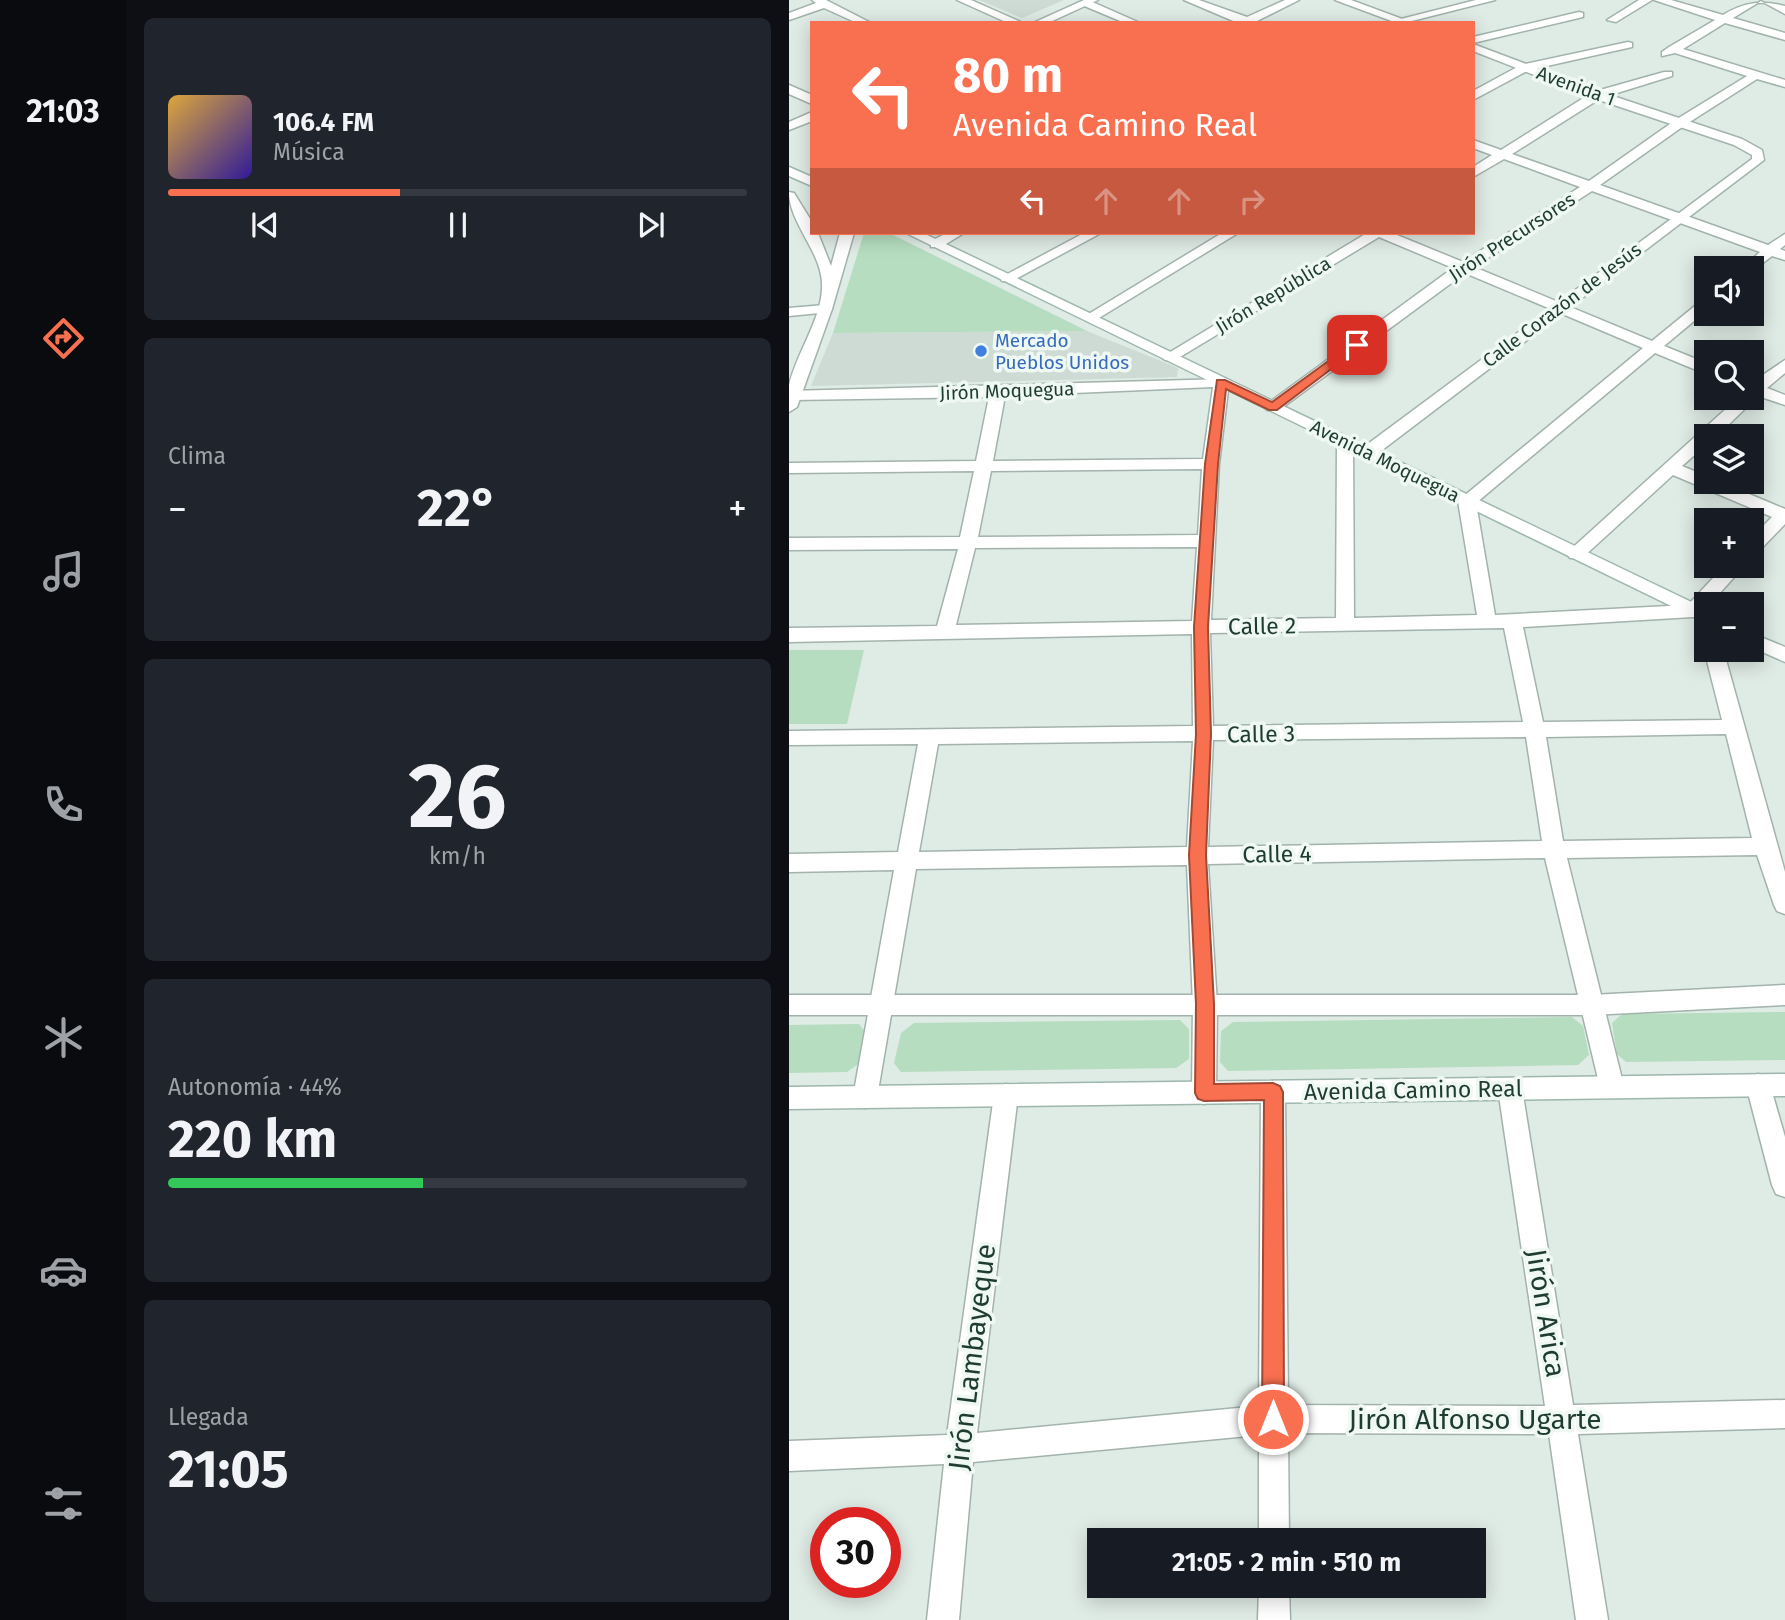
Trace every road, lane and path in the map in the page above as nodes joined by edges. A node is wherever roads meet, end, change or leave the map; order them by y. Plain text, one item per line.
1 (853, 0) edge
2 (962, 0) edge
3 (1189, 0) edge
4 (1294, 0) edge
5 (1340, 0) edge
6 (1490, 0) edge
7 (1647, 0) edge
8 (1659, 0) edge
9 (1756, 0) edge
10 (1765, 0) edge
11 (1090, 2) edge
12 (825, 4) edge
13 (1785, 12) edge
14 (1579, 15) dead end
15 (789, 17) edge
16 (1723, 19) junction
17 (1612, 20) dead end
18 (862, 21) edge
19 (1013, 21) edge
20 (1043, 21) edge
21 (1131, 21) edge
22 (1242, 21) edge
23 (1247, 21) edge
24 (1402, 21) edge
25 (1409, 21) edge
26 (1785, 37) edge
27 (1475, 40) edge
28 (1628, 45) dead end
29 (1475, 48) edge
30 (1525, 67) junction
31 (1668, 75) dead end
32 (1756, 75) junction
33 (1785, 84) edge
34 (789, 89) edge
35 (1475, 95) edge
36 (1597, 95) junction
37 (810, 99) edge
38 (810, 117) edge
39 (1681, 122) junction
40 (789, 126) edge
41 (1475, 145) edge
42 (1504, 154) junction
43 (1758, 160) joint
44 (789, 171) edge
45 (1475, 172) edge
46 (810, 182) edge
47 (1591, 186) junction
48 (789, 196) edge
49 (1678, 218) junction
50 (810, 231) edge
51 (813, 235) edge
52 (846, 235) edge
53 (917, 235) edge
54 (953, 235) edge
55 (1090, 235) edge
56 (1228, 235) edge
57 (1375, 235) edge
58 (1383, 235) edge
59 (1785, 238) edge
60 (936, 244) junction
61 (1770, 250) junction
62 (1763, 256) edge
63 (1785, 256) edge
64 (1463, 268) junction
65 (1007, 278) junction
66 (1557, 308) junction
67 (825, 309) junction
68 (789, 312) edge
69 (1694, 314) edge
70 (1089, 318) junction
71 (1655, 348) junction
72 (1171, 357) junction
73 (1694, 364) edge
74 (1785, 365) edge
75 (1221, 382) junction
76 (1764, 382) edge
77 (998, 392) junction
78 (1764, 395) edge
79 (1785, 400) edge
80 (791, 401) edge
81 (1273, 407) junction
82 (1733, 410) edge
83 (1719, 424) edge
84 (1345, 442) junction
85 (1694, 447) edge
86 (1367, 453) junction
87 (1211, 464) junction
88 (984, 466) junction
89 (789, 468) edge
90 (1672, 468) junction
91 (1467, 501) junction
92 (1784, 515) edge
93 (1764, 536) edge
94 (1208, 541) junction
95 (968, 543) junction
96 (789, 544) edge
97 (1577, 554) junction
98 (1694, 611) edge
99 (1694, 615) edge
100 (1487, 621) junction
101 (1512, 621) junction
102 (1345, 624) junction
103 (1201, 627) junction
104 (945, 631) junction
105 (789, 635) edge
106 (1764, 645) edge
107 (1785, 655) edge
108 (1716, 662) edge
109 (1732, 727) junction
110 (1535, 730) junction
111 (1204, 734) junction
112 (789, 738) edge
113 (929, 738) junction
114 (1765, 846) junction
115 (1554, 849) junction
116 (1197, 855) junction
117 (908, 860) junction
118 (789, 863) edge
119 (1785, 905) edge
120 (1785, 995) edge
121 (1205, 1004) junction
122 (789, 1005) edge
123 (879, 1005) junction
124 (1591, 1005) junction
125 (1785, 1085) edge
126 (1758, 1086) junction
127 (1612, 1087) junction
128 (1510, 1089) junction
129 (1273, 1092) junction
130 (1204, 1093) junction
131 (1006, 1095) junction
132 (865, 1097) junction
133 (789, 1098) edge
134 (1785, 1185) edge
135 (1785, 1414) edge
136 (1273, 1419) junction
137 (1563, 1420) junction
138 (960, 1449) junction
139 (789, 1456) edge
140 (1274, 1528) edge
141 (1274, 1598) edge
142 (944, 1620) edge
143 (1274, 1620) edge
144 (1592, 1620) edge

1 - 12 street
2 - 19 street
3 - 22 street
4 - 23 street
5 - 24 street
6 - 25 street
7 - 17 street
8 - 16 street
9 - 16 street
10 - 13 street
11 - 20 street
11 - 21 street
12 - 15 street
12 - 18 street
14 - 27 street
16 - 26 street
16 - 32 street
28 - 30 street
29 - 30 street, Avenida 1
30 - 35 street
30 - 36 street, Avenida 1
31 - 36 street
32 - 33 street
32 - 39 street, Jirón Precursores
34 - 37 street
36 - 39 street, Avenida 1
36 - 42 street
38 - 40 street
39 - 43 street, Avenida 1
39 - 47 street, Jirón Precursores
41 - 42 street
42 - 45 street
42 - 47 street
43 - 49 street, Calle Corazón de Jesús
44 - 46 street
47 - 49 street
47 - 64 street, Jirón Precursores
48 - 50 street
49 - 61 street
49 - 66 street, Calle Corazón de Jesús
51 - 67 street
52 - 67 street
53 - 60 street, Avenida Moquegua
54 - 60 street
55 - 65 street
56 - 70 street
57 - 72 street, Jirón República
58 - 64 street
59 - 61 street
60 - 65 street, Avenida Moquegua
61 - 62 street
61 - 63 street
64 - 66 street
64 - 81 street, Jirón Precursores
65 - 70 street, Avenida Moquegua
66 - 71 street
66 - 86 street, Calle Corazón de Jesús
67 - 68 street
67 - 80 street
69 - 71 street
70 - 72 street, Avenida Moquegua
71 - 73 street
71 - 91 street
72 - 75 street, Avenida Moquegua
74 - 76 street
75 - 77 street, Jirón Moquegua
75 - 81 street, Avenida Moquegua
75 - 87 street
77 - 80 street, Jirón Moquegua
77 - 88 street
78 - 79 street
81 - 84 street, Avenida Moquegua
82 - 83 street
84 - 86 street, Avenida Moquegua
84 - 102 street
85 - 90 street
86 - 91 street, Avenida Moquegua
87 - 88 street
87 - 94 street
88 - 89 street
88 - 95 street
90 - 92 street
90 - 97 street
91 - 97 street, Avenida Moquegua
91 - 100 street
92 - 93 street
94 - 95 street
94 - 103 street
95 - 96 street
95 - 104 street
97 - 98 street, Avenida Moquegua
99 - 101 street, Calle 2
100 - 101 street, Calle 2
100 - 102 street, Calle 2
101 - 110 street
102 - 103 street, Calle 2
103 - 104 street, Calle 2
103 - 111 street
104 - 105 street, Calle 2
106 - 107 street
108 - 109 street
109 - 110 street, Calle 3
109 - 114 street
110 - 111 street, Calle 3
110 - 115 street
111 - 113 street, Calle 3
111 - 116 street
112 - 113 street, Calle 3
113 - 117 street
114 - 115 street, Calle 4
114 - 119 street
115 - 116 street, Calle 4
115 - 124 street
116 - 117 street, Calle 4
116 - 121 street
117 - 118 street, Calle 4
117 - 123 street
120 - 124 street
121 - 123 street
121 - 124 street
121 - 130 street
122 - 123 street
123 - 132 street
124 - 127 street
125 - 126 street, Avenida Camino Real
126 - 127 street, Avenida Camino Real
126 - 134 street
127 - 128 street, Avenida Camino Real
128 - 129 street, Avenida Camino Real
128 - 137 street, Jirón Arica
129 - 130 street, Avenida Camino Real
129 - 136 street
130 - 131 street, Avenida Camino Real
131 - 132 street, Avenida Camino Real
131 - 138 street, Jirón Lambayeque
132 - 133 street, Avenida Camino Real
135 - 137 street, Jirón Alfonso Ugarte
136 - 137 street, Jirón Alfonso Ugarte
136 - 138 street, Jirón Alfonso Ugarte
136 - 140 street
137 - 144 street, Jirón Arica
138 - 139 street, Jirón Alfonso Ugarte
138 - 142 street, Jirón Lambayeque
141 - 143 street

